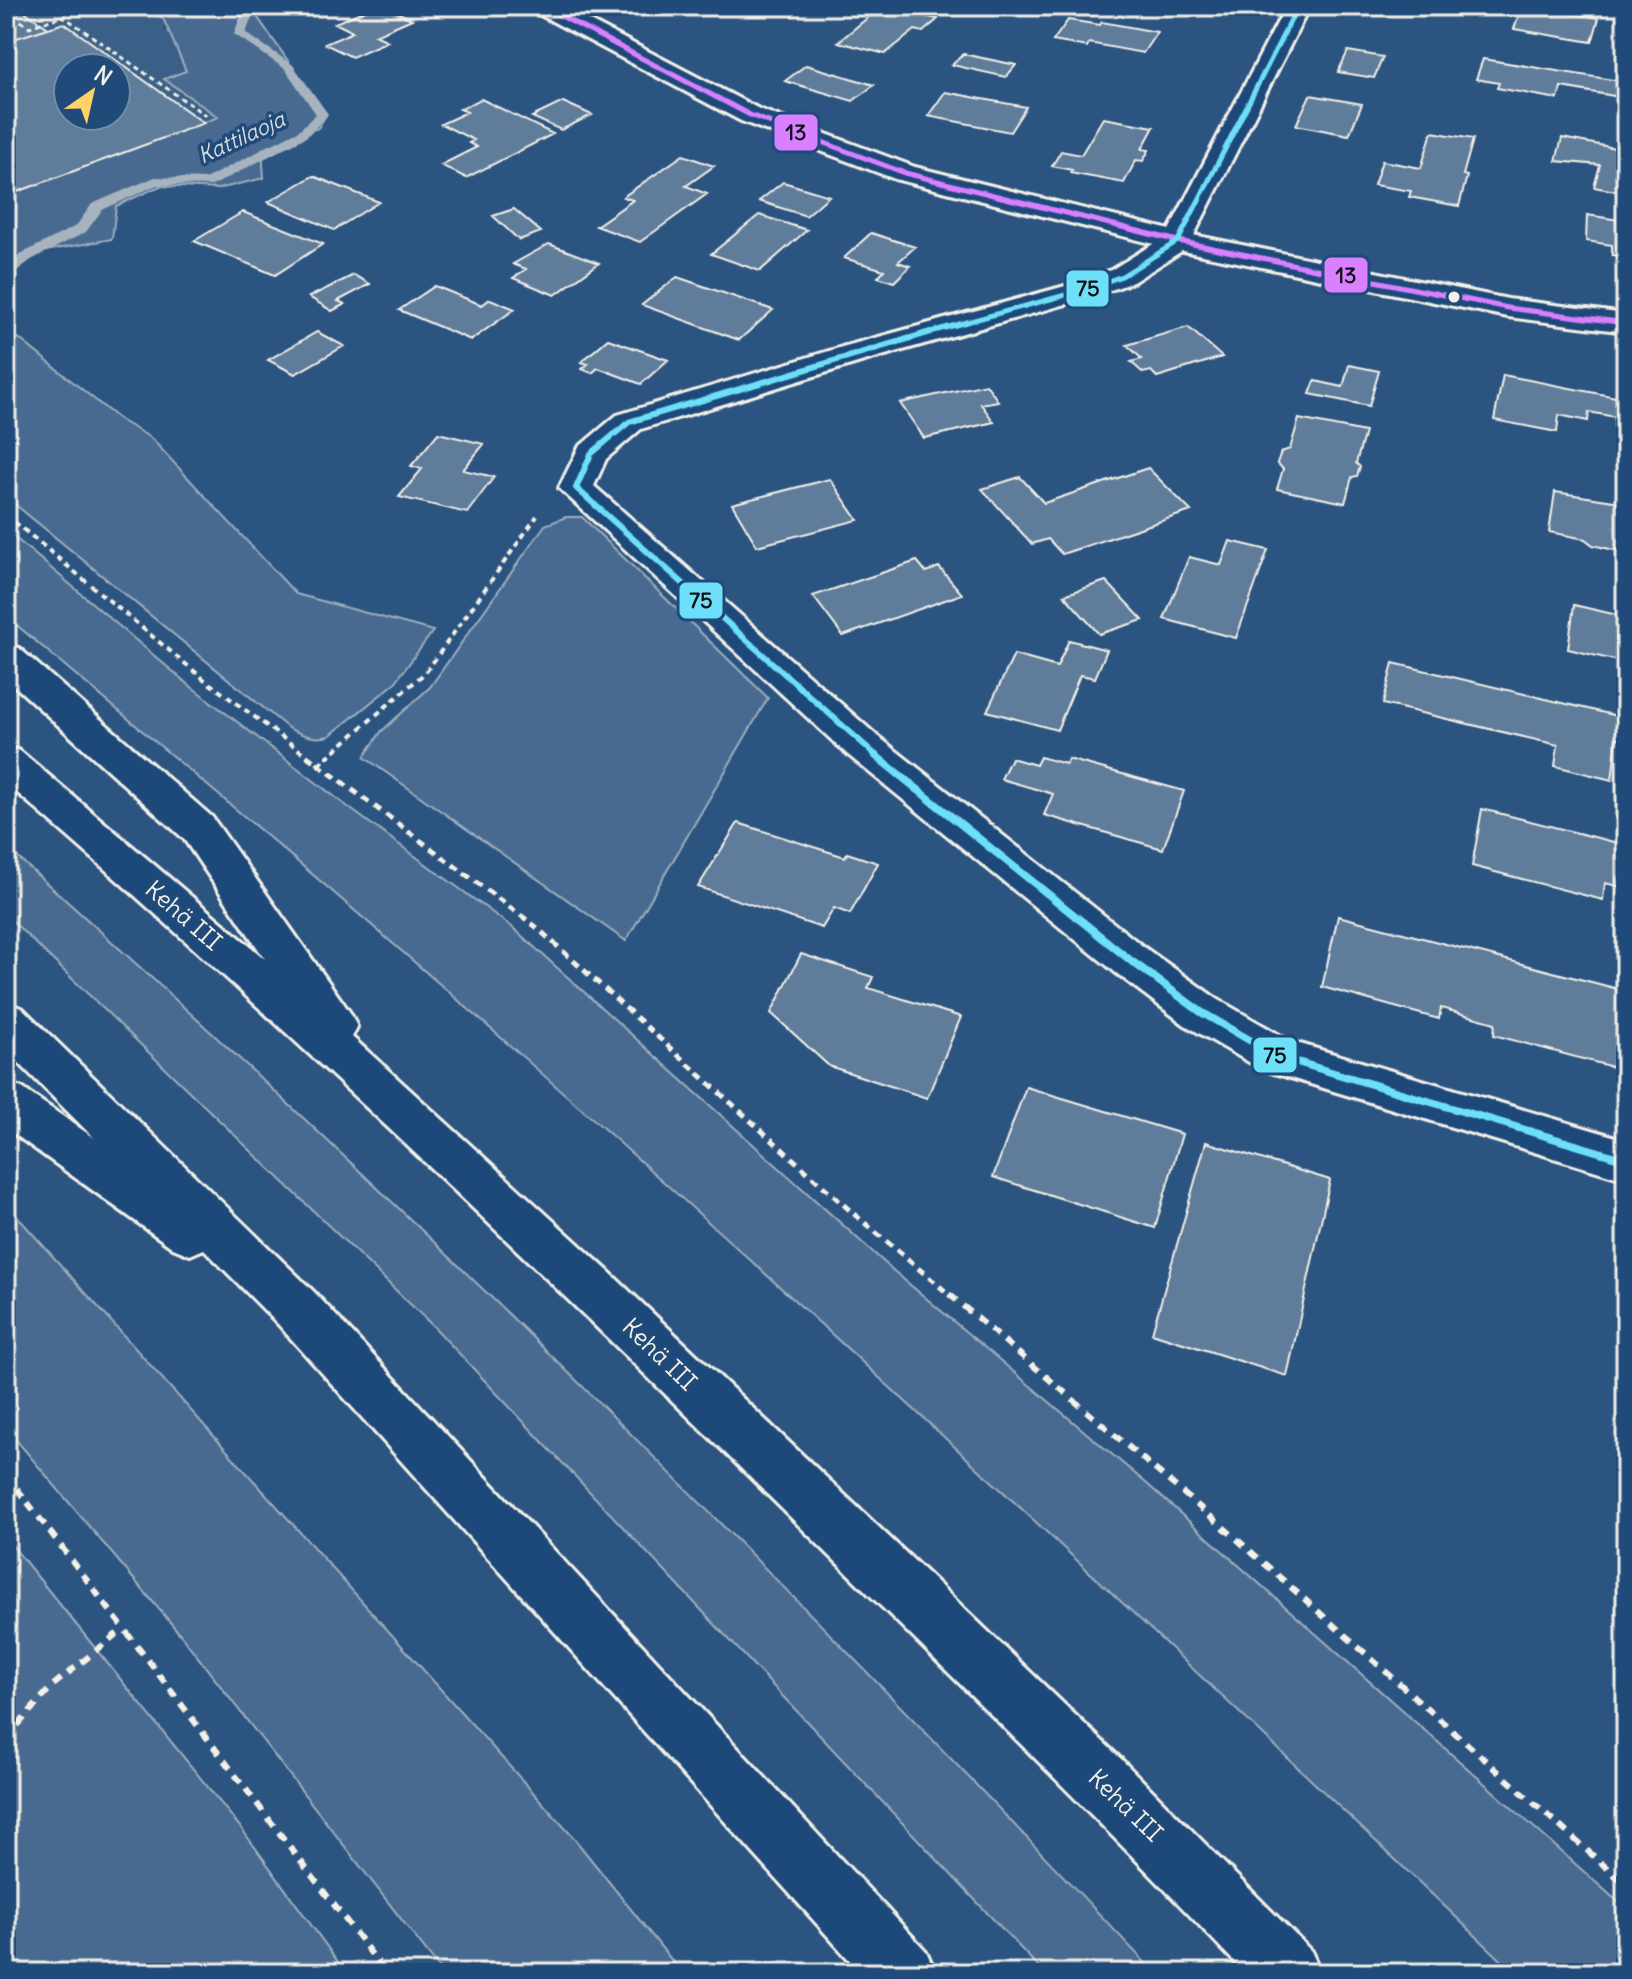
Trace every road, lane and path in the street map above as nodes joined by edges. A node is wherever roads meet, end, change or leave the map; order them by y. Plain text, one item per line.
1 (1298, 6) edge
2 (559, 9) edge
3 (6, 10) edge
4 (208, 117) dead end
5 (1178, 241) junction
6 (12, 243) dead end
7 (6, 247) edge
8 (1626, 323) edge
9 (576, 488) junction
10 (6, 515) edge
11 (6, 657) edge
12 (6, 761) edge
13 (317, 766) junction
14 (6, 1021) edge
15 (372, 1081) junction
16 (6, 1102) edge
17 (1626, 1160) edge
18 (296, 1308) junction
19 (6, 1474) edge
20 (123, 1629) junction
21 (6, 1739) edge
22 (1626, 1885) edge
23 (386, 1973) edge
24 (904, 1973) edge
25 (1289, 1973) edge

1 - 5 main road
2 - 5 main road
3 - 4 path
5 - 8 main road
5 - 9 main road
6 - 7 path
9 - 13 path
9 - 17 main road
10 - 13 path
11 - 15 main road
12 - 15 main road, Kehä III
13 - 22 path
14 - 18 main road
15 - 25 main road, Kehä III
16 - 18 main road
18 - 24 main road
19 - 20 path
20 - 21 path
20 - 23 path

